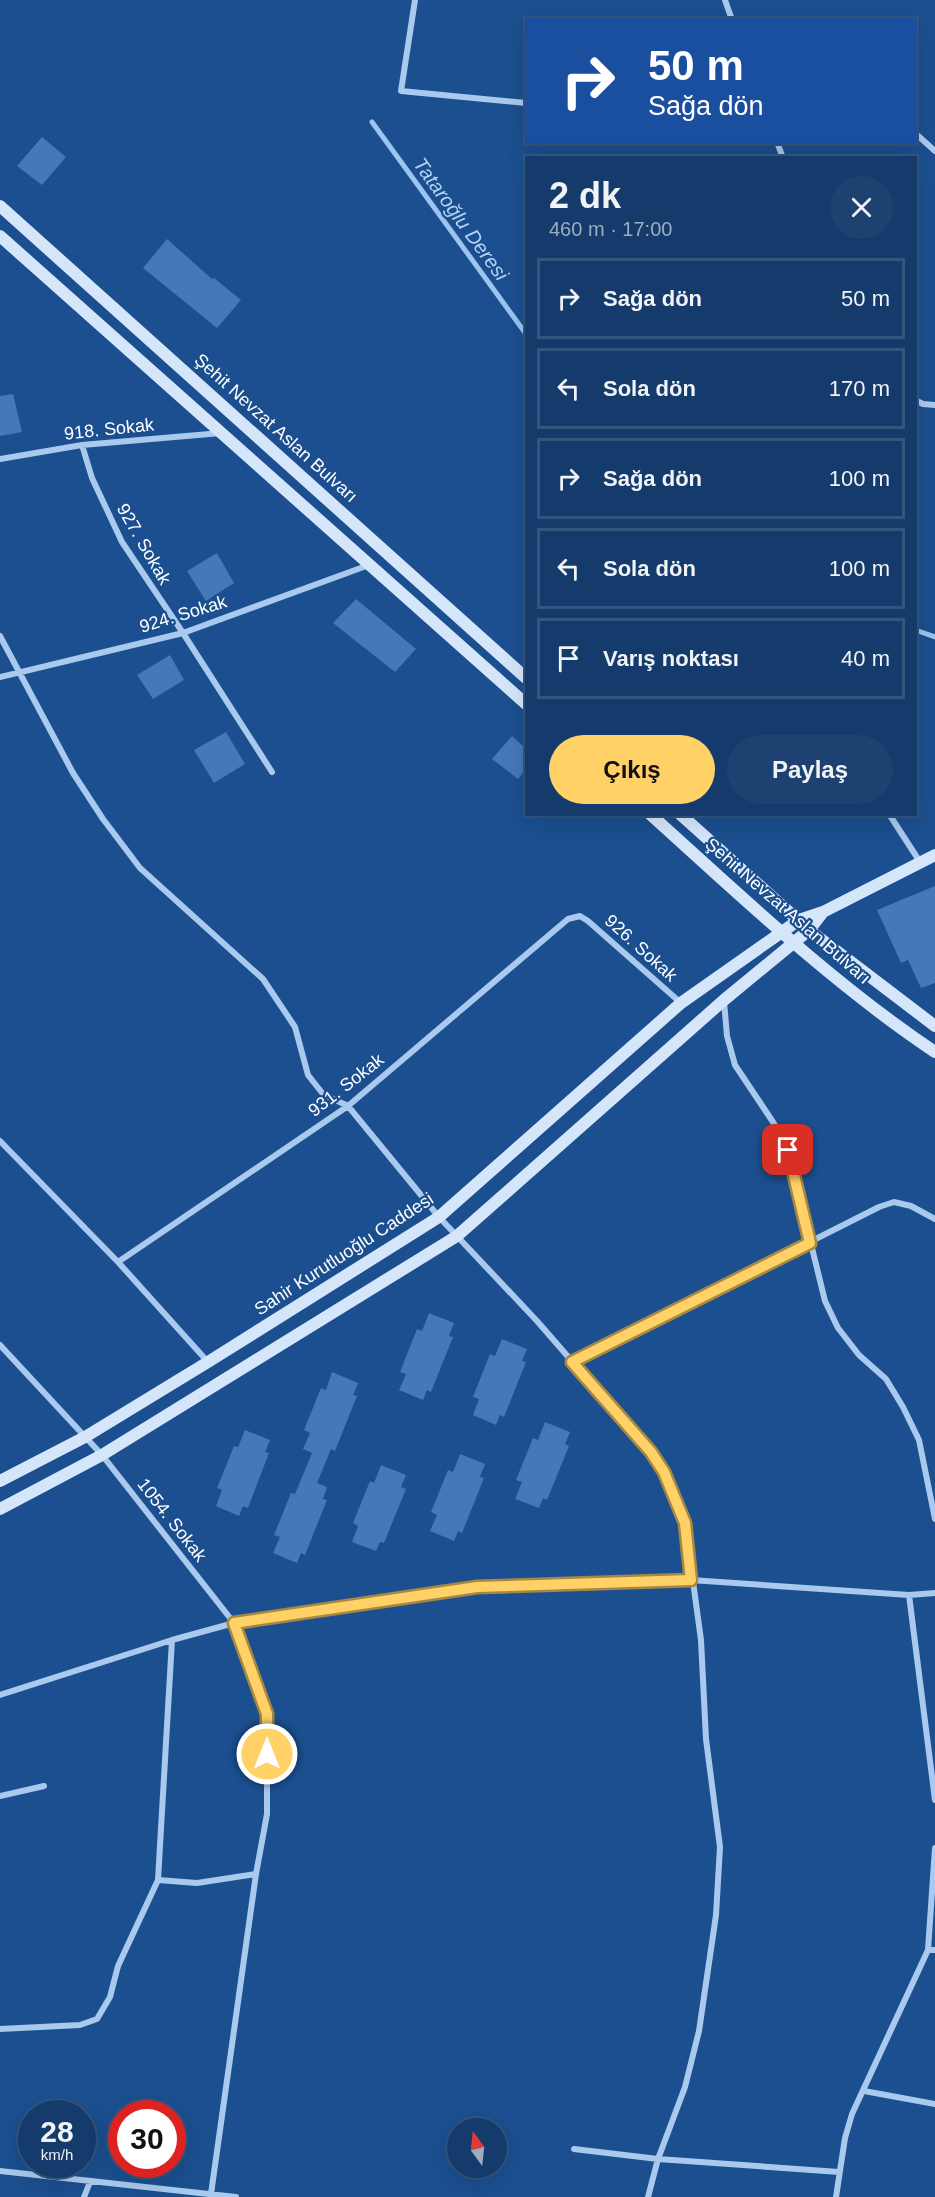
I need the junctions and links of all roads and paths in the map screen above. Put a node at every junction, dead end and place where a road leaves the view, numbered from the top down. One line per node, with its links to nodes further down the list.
1 (415, 0): 4 (street)
2 (725, 0): 3 (street)
3 (731, 18)
4 (525, 103)
5 (917, 136): 6 (street)
6 (935, 151)
7 (0, 206): 19 (street, Şehit Nevzat Aslan Bulvarı)
8 (0, 236): 11 (street)
9 (917, 401): 10 (street)
10 (935, 405)
11 (222, 432): 12 (street, 918. Sokak); 14 (street)
12 (82, 445): 13 (street, 918. Sokak); 15 (street, 927. Sokak)
13 (0, 459)
14 (370, 565): 15 (street, 924. Sokak); 20 (street)
15 (183, 633): 17 (street, 924. Sokak); 21 (street, 927. Sokak)
16 (0, 636): 17 (street)
17 (20, 673): 18 (street, 924. Sokak); 37 (street)
18 (0, 677)
19 (525, 677)
20 (525, 703)
21 (272, 772)
22 (652, 816): 31 (street, Şehit Nevzat Aslan Bulvarı)
23 (682, 816): 29 (street, Şehit Nevzat Aslan Bulvarı)
24 (890, 816): 26 (street)
25 (935, 855): 26 (street, Sahir Kurutluoğlu Caddesi)
26 (920, 862): 27 (street, Sahir Kurutluoğlu Caddesi)
27 (823, 912): 29 (street, Sahir Kurutluoğlu Caddesi); 30 (street)
28 (580, 916): 34 (street, 926. Sokak); 37 (street, 931. Sokak)
29 (799, 920): 30 (street, Şehit Nevzat Aslan Bulvarı); 31 (street, Sahir Kurutluoğlu Caddesi)
30 (809, 930): 32 (street); 35 (street, Şehit Nevzat Aslan Bulvarı)
31 (781, 932): 32 (street, Şehit Nevzat Aslan Bulvarı); 34 (street, Sahir Kurutluoğlu Caddesi)
32 (793, 944): 33 (street); 36 (street, Şehit Nevzat Aslan Bulvarı)
33 (724, 1000): 41 (street); 42 (street)
34 (681, 1003): 39 (street, Sahir Kurutluoğlu Caddesi)
35 (935, 1026)
36 (935, 1052)
37 (348, 1106): 39 (street); 43 (street, 931. Sokak)
38 (0, 1140): 43 (street)
39 (439, 1217): 41 (street); 45 (street, Sahir Kurutluoğlu Caddesi)
40 (935, 1219): 42 (street)
41 (457, 1236): 46 (street); 48 (street)
42 (810, 1243): 46 (street); 51 (street)
43 (118, 1262): 45 (street)
44 (0, 1345): 47 (street, 1054. Sokak)
45 (208, 1362): 47 (street, Sahir Kurutluoğlu Caddesi)
46 (572, 1362): 52 (street)
47 (85, 1437): 48 (street, 1054. Sokak); 49 (street, Sahir Kurutluoğlu Caddesi)
48 (102, 1455): 50 (street); 55 (street, 1054. Sokak)
49 (0, 1481)
50 (0, 1509)
51 (935, 1519)
52 (691, 1580): 54 (street); 55 (street); 69 (street)
53 (935, 1593): 54 (street)
54 (909, 1595): 60 (street)
55 (234, 1623): 56 (street); 62 (street, 1054. Sokak)
56 (172, 1640): 57 (street); 63 (street)
57 (0, 1695)
58 (44, 1786): 59 (street)
59 (0, 1796)
60 (935, 1800)
61 (935, 1848): 64 (street)
62 (256, 1874): 63 (street); 73 (street, 1054. Sokak)
63 (158, 1880): 65 (street)
64 (932, 1950): 66 (street)
65 (0, 2029)
66 (864, 2091): 67 (street); 71 (street)
67 (935, 2104)
68 (574, 2149): 69 (street)
69 (658, 2159): 71 (street); 77 (street)
70 (0, 2171): 72 (street)
71 (839, 2172): 78 (street)
72 (90, 2182): 74 (street); 75 (street)
73 (211, 2194): 74 (street); 76 (street)
74 (189, 2195)
75 (84, 2197)
76 (236, 2197)
77 (648, 2197)
78 (836, 2197)

